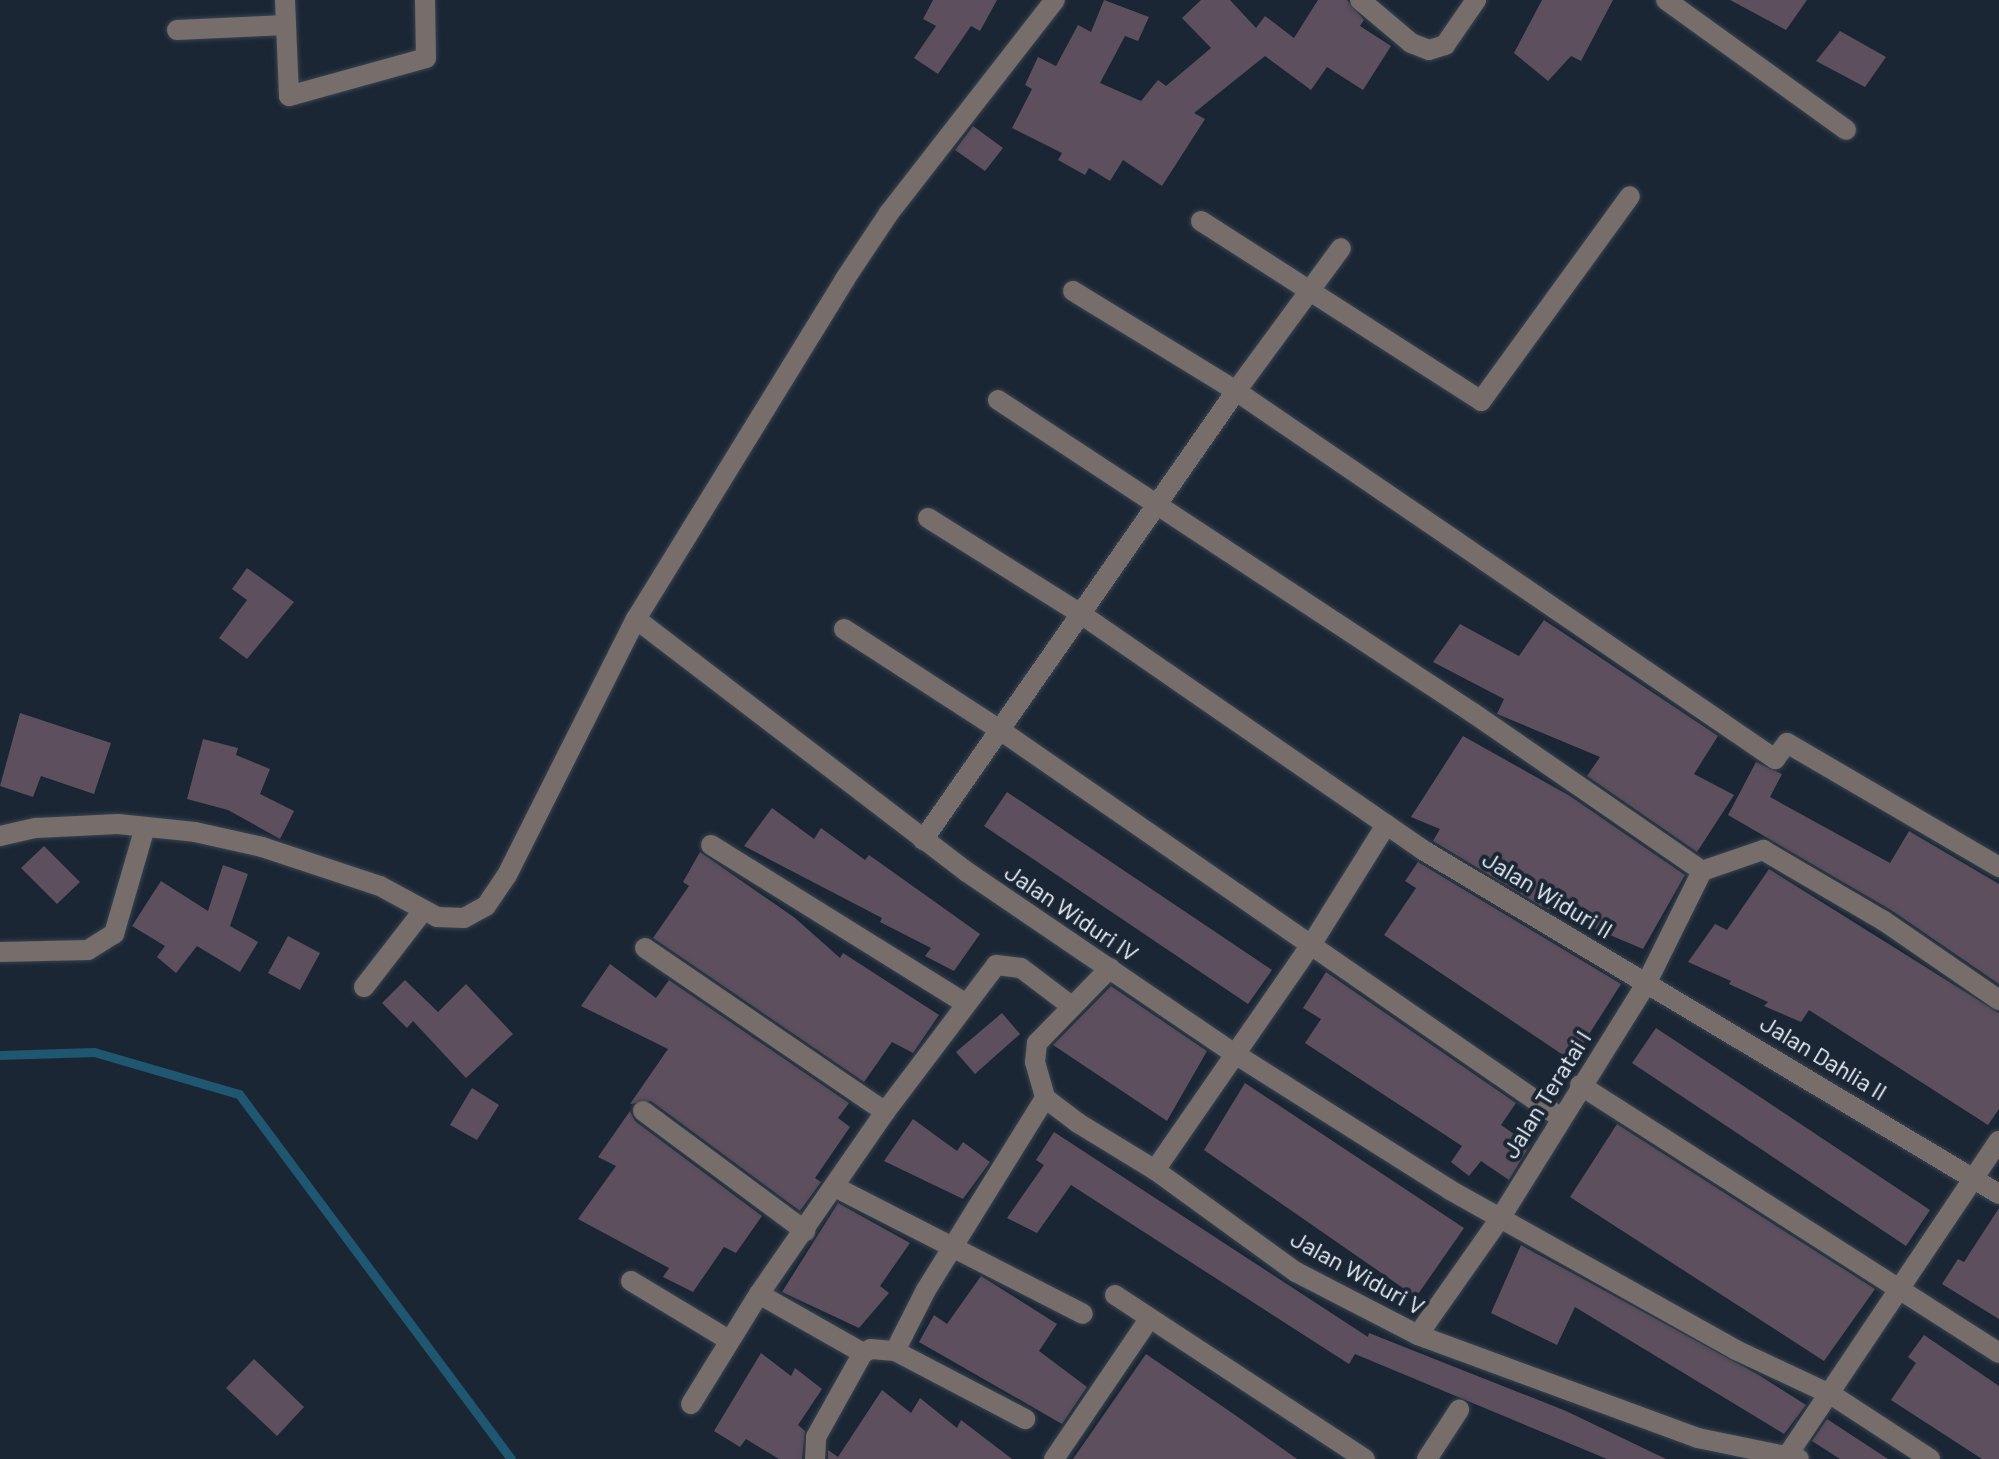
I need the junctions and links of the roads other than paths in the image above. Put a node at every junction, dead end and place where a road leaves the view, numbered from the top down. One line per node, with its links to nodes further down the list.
1 (285, 0): 7 (street)
2 (425, 0): 7 (street)
3 (1055, 0): 20 (street)
4 (1360, 0): 5 (street)
5 (1476, 0)
6 (1666, 0): 9 (street)
7 (286, 25): 8 (street)
8 (177, 30)
9 (1846, 130)
10 (1630, 196): 14 (street)
11 (1201, 221): 14 (street)
12 (1341, 248): 14 (street)
13 (1073, 291): 15 (street)
14 (1309, 292): 15 (street)
15 (1236, 391): 17 (street); 28 (street)
16 (998, 400): 17 (street)
17 (1156, 506): 19 (street); 29 (street)
18 (928, 518): 19 (street, Jalan Widuri II)
19 (1081, 614): 22 (street); 23 (street, Jalan Widuri II)
20 (636, 619): 26 (street, Jalan Widuri IV); 30 (street)
21 (844, 629): 22 (street)
22 (1000, 730): 26 (street); 31 (street)
23 (1386, 825): 31 (street); 35 (street, Jalan Widuri II)
24 (145, 827): 25 (street); 30 (street); 33 (street)
25 (0, 836)
26 (923, 840): 34 (street, Jalan Widuri IV)
27 (711, 845): 38 (street)
28 (1999, 867)
29 (1702, 871): 35 (street, Jalan Teratai I); 37 (street)
30 (423, 911): 36 (street)
31 (1311, 945): 40 (street); 45 (street)
32 (645, 948): 44 (street)
33 (0, 952)
34 (1110, 968): 39 (street); 40 (street, Jalan Widuri IV)
35 (1647, 982): 41 (street, Jalan Teratai I); 48 (street, Jalan Dahlia II)
36 (364, 987)
37 (1999, 1000)
38 (965, 1003): 39 (street); 44 (street)
39 (1070, 1005): 42 (street)
40 (1232, 1052): 47 (street); 51 (street, Jalan Widuri IV)
41 (1580, 1085): 45 (street, Jalan Teratai I); 55 (street)
42 (1045, 1098): 47 (street, Jalan Widuri V); 53 (street)
43 (643, 1111): 52 (street)
44 (885, 1112): 49 (street)
45 (1561, 1118): 51 (street, Jalan Teratai I)
46 (1999, 1141): 48 (street)
47 (1155, 1170): 60 (street, Jalan Widuri V)
48 (1974, 1178): 50 (street, Jalan Dahlia II); 55 (street)
49 (837, 1188): 52 (street); 53 (street)
50 (1999, 1194)
51 (1501, 1217): 60 (street, Jalan Teratai I); 65 (street, Jalan Widuri IV)
52 (805, 1231): 56 (street)
53 (954, 1245): 58 (street); 62 (street)
54 (631, 1281): 61 (street)
55 (1899, 1292): 64 (street); 65 (street)
56 (759, 1294): 61 (street); 63 (street)
57 (1115, 1295): 59 (street)
58 (1083, 1314)
59 (1149, 1319): 69 (street); 72 (street)
60 (1418, 1335): 70 (street, Jalan Widuri V)
61 (727, 1339): 66 (street)
62 (895, 1351): 63 (street); 68 (street)
63 (863, 1353): 71 (street)
64 (1999, 1353)
65 (1832, 1395): 70 (street); 74 (street, Jalan Widuri IV)
66 (691, 1404)
67 (1459, 1410): 73 (street)
68 (1025, 1419)
69 (1063, 1456)
70 (1794, 1456)
71 (815, 1459)
72 (1365, 1459)
73 (1427, 1459)
74 (1930, 1459)

